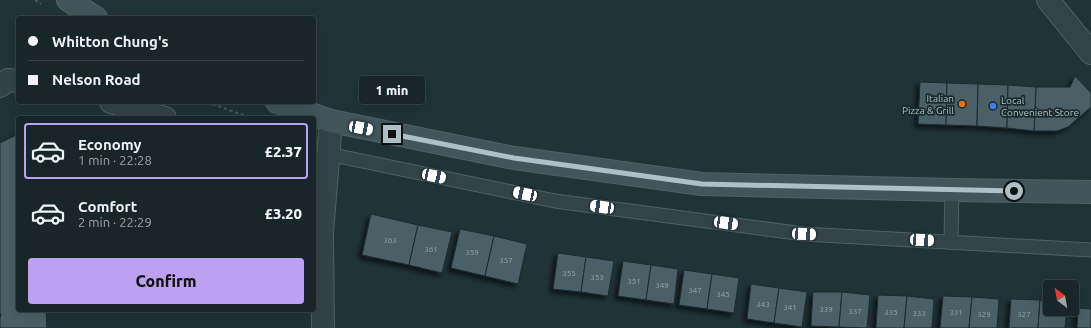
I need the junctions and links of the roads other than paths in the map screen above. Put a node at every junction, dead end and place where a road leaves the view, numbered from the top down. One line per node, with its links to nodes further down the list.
1 (68, 0): 3 (main road)
2 (1048, 0): 4 (street)
3 (93, 16)
4 (1091, 53)
5 (16, 81): 6 (street)
6 (0, 86)
7 (118, 104): 9 (street)
8 (282, 104): 10 (main road)
9 (158, 116)
10 (315, 116)
11 (316, 116): 12 (main road)
12 (331, 122): 13 (street); 14 (main road)
13 (321, 153): 16 (lane); 18 (street)
14 (952, 190): 15 (main road); 16 (lane)
15 (1091, 192)
16 (951, 242): 17 (lane)
17 (1091, 250)
18 (323, 328)

